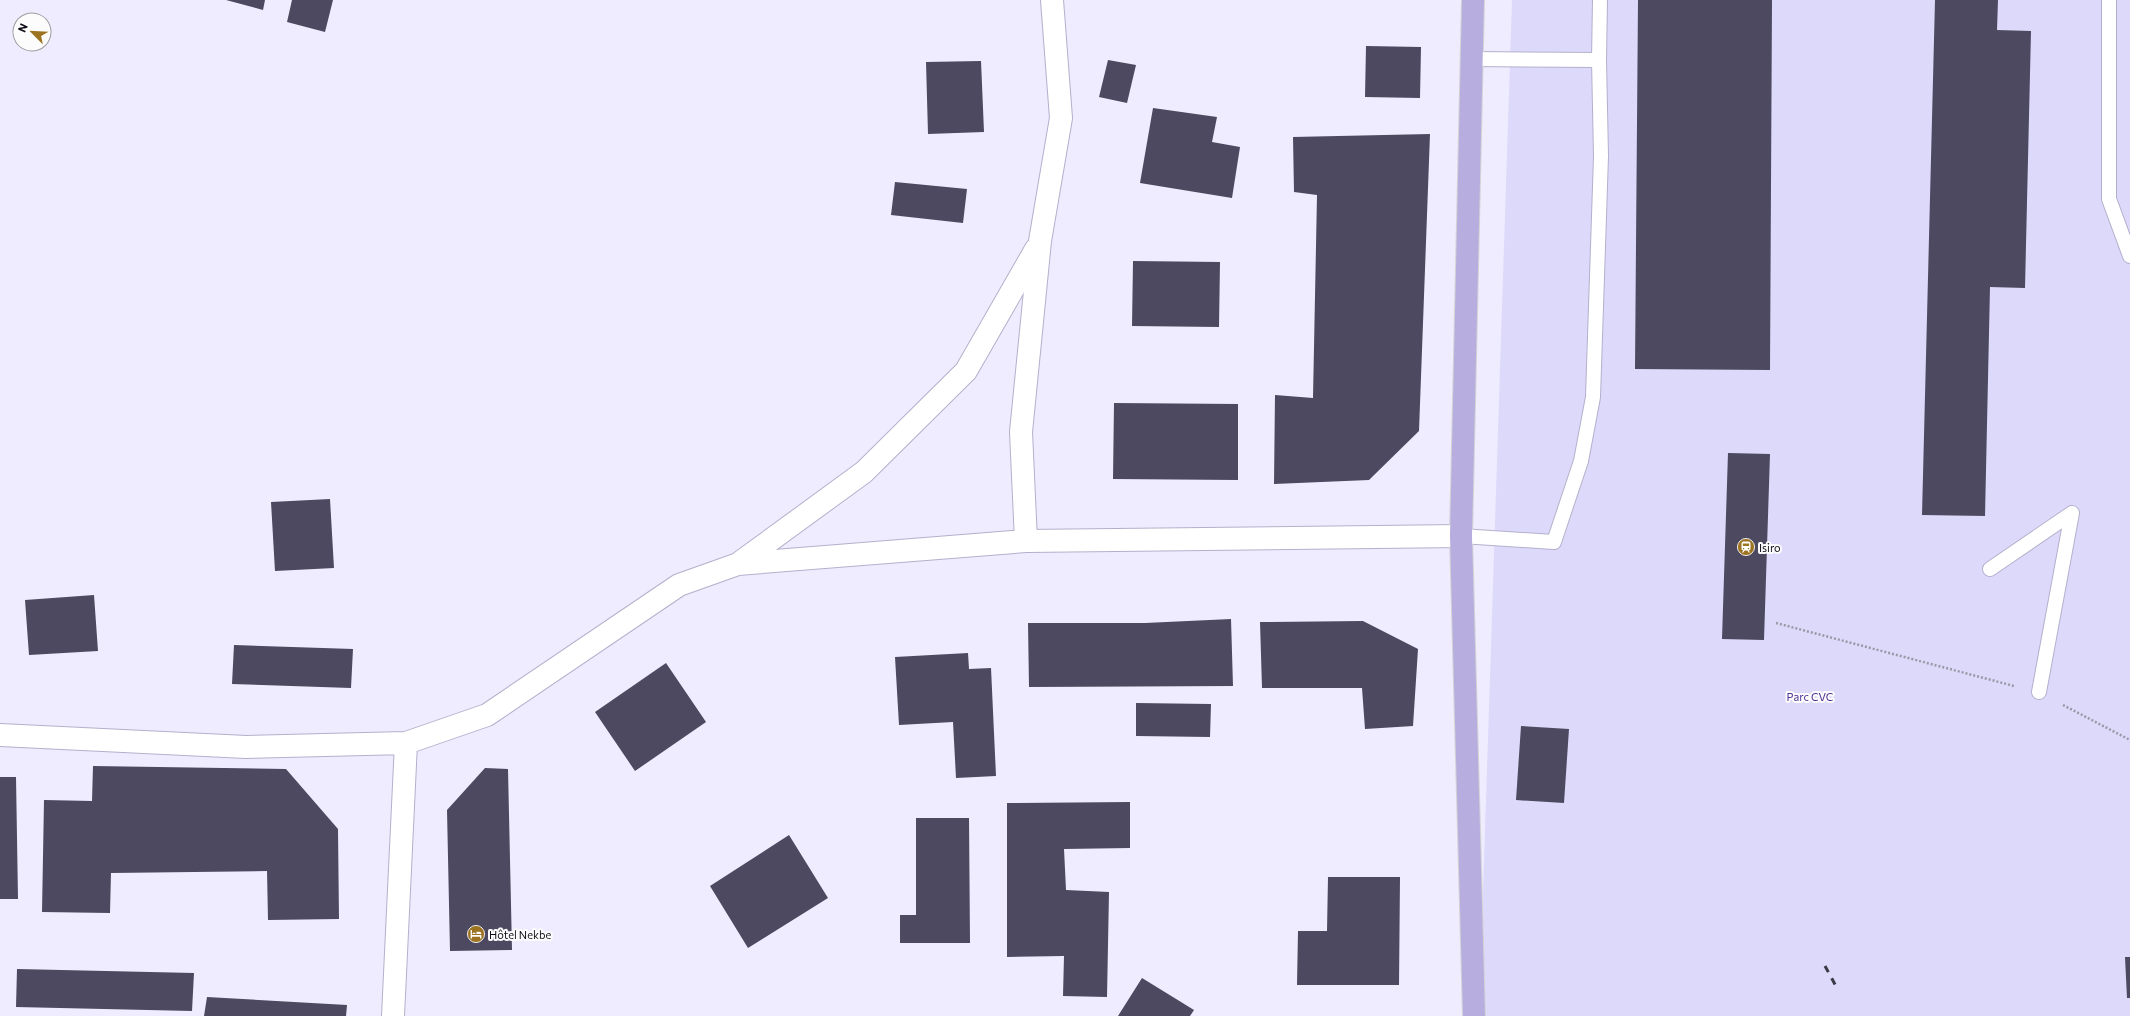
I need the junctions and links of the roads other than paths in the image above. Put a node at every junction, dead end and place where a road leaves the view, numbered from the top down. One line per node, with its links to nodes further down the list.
1 (1052, 0): 7 (street)
2 (1473, 0): 5 (main road)
3 (1600, 0): 6 (lane)
4 (2109, 0): 8 (lane)
5 (1472, 59): 6 (lane); 9 (main road)
6 (1599, 60): 9 (lane)
7 (1040, 241): 10 (street); 11 (street)
8 (2130, 256)
9 (1461, 536): 10 (street); 17 (main road)
10 (1026, 541): 11 (street)
11 (738, 564): 15 (street)
12 (1990, 569): 13 (lane)
13 (2039, 692)
14 (0, 735): 15 (street)
15 (406, 743): 16 (street)
16 (393, 1016)
17 (1474, 1016)

